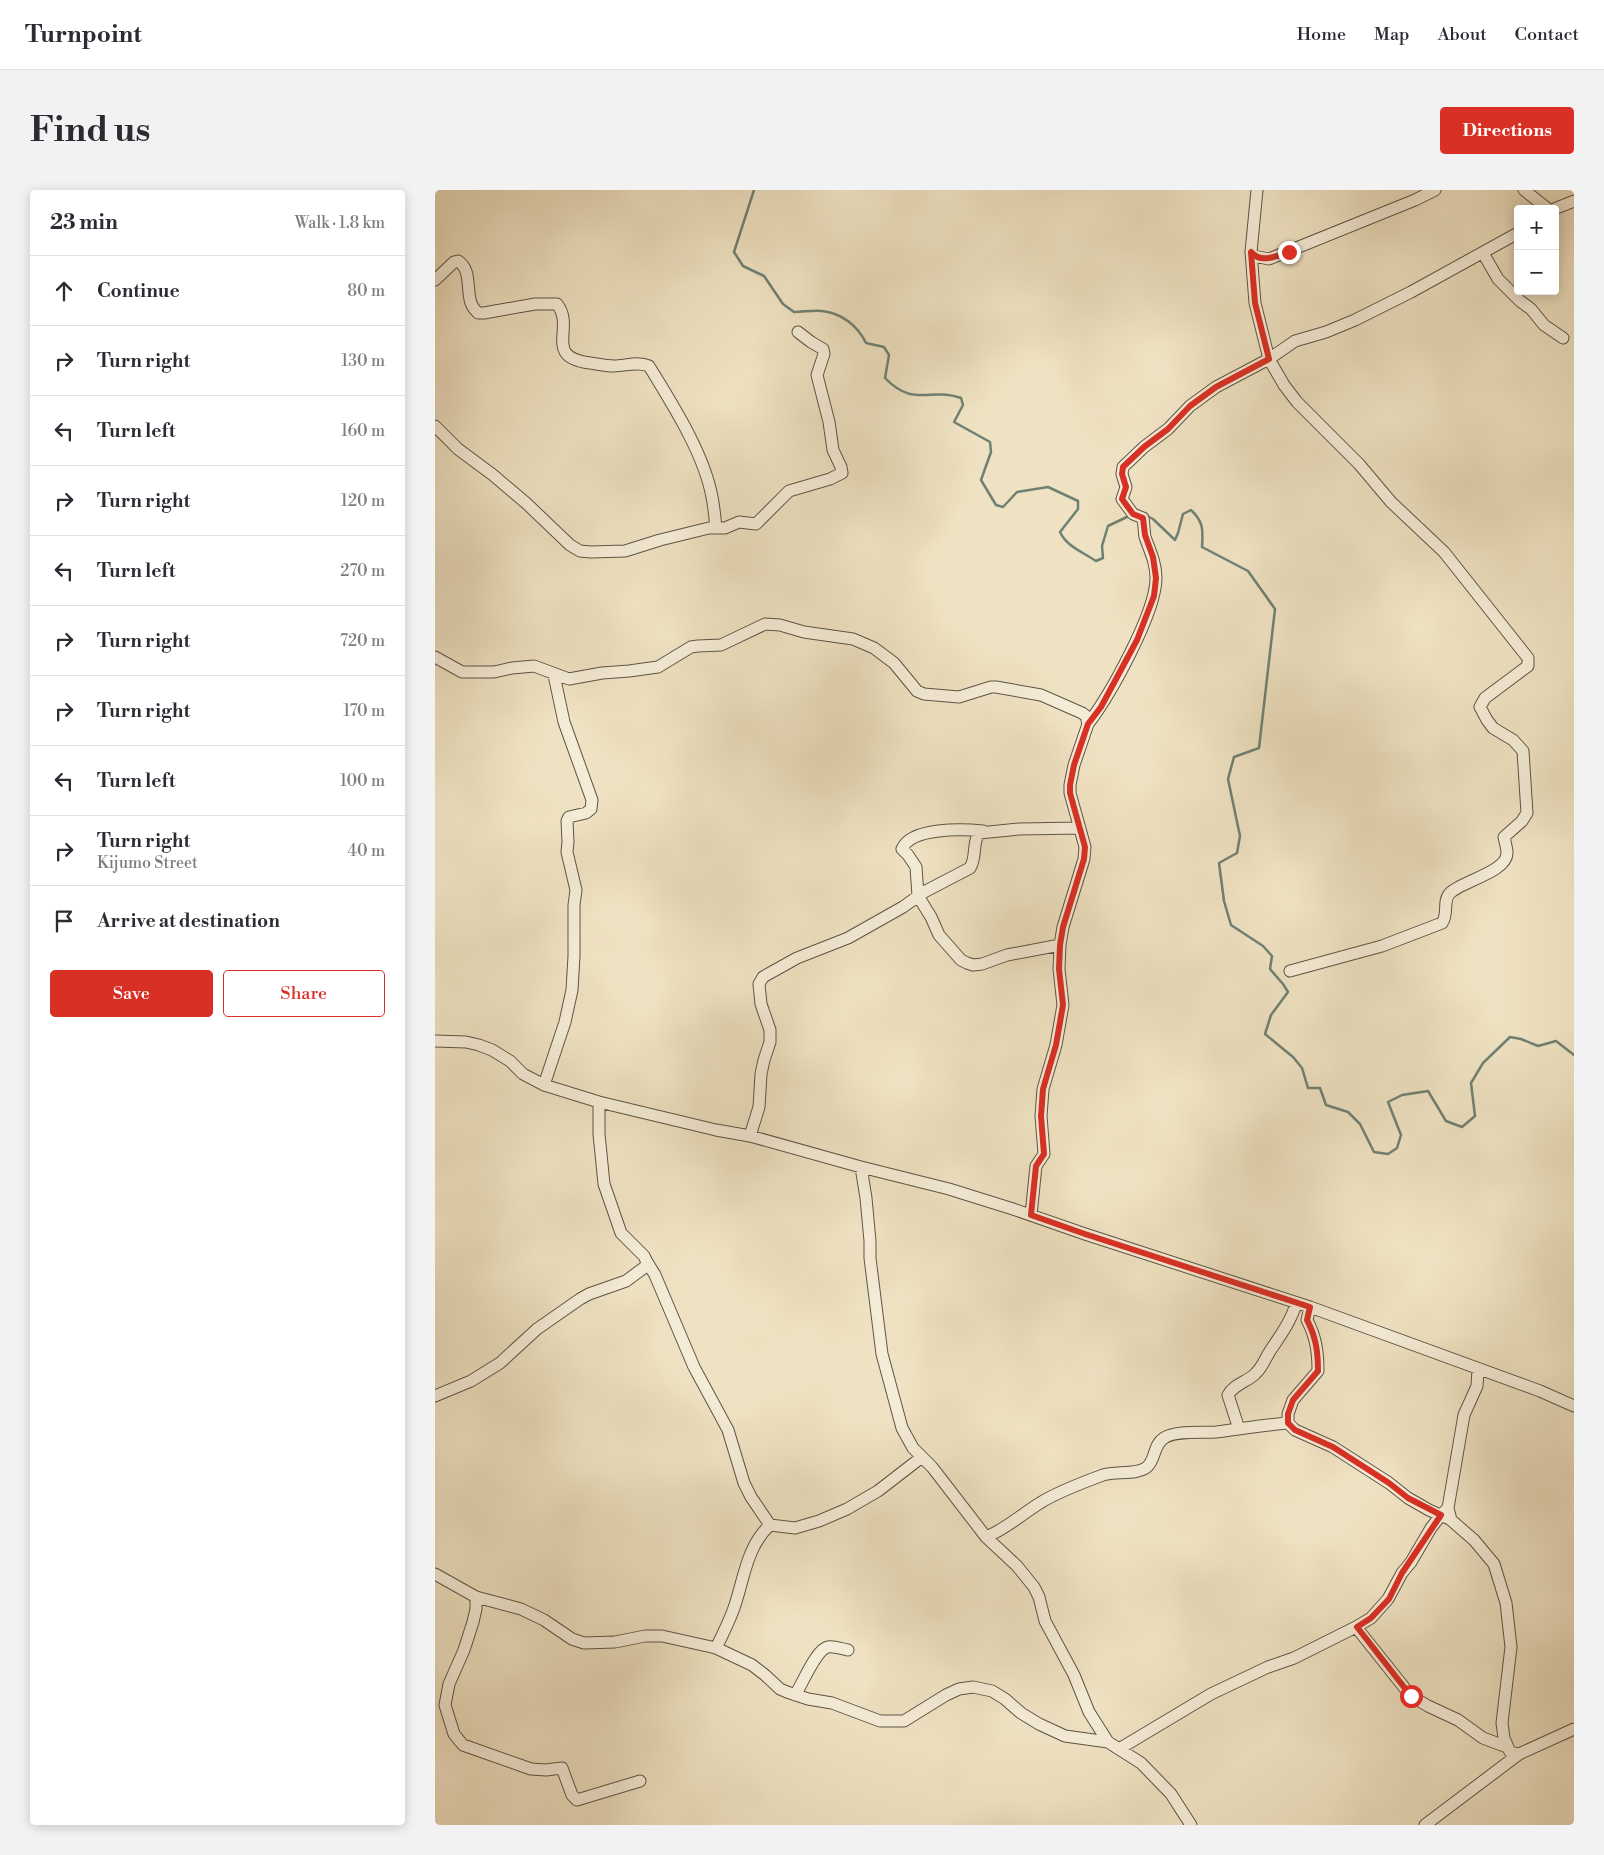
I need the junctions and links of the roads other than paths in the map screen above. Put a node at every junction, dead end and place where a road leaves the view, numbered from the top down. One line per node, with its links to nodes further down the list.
1 (1257, 190): 8 (street)
2 (1435, 190): 8 (street)
3 (1524, 190): 5 (street)
4 (1574, 201): 6 (street)
5 (1544, 205)
6 (1559, 207)
7 (1514, 235): 9 (street)
8 (1251, 252): 13 (street)
9 (1483, 252): 12 (street); 13 (street)
10 (435, 280): 15 (street)
11 (798, 332): 15 (street)
12 (1563, 338)
13 (1269, 359): 18 (street); 23 (street)
14 (435, 426): 15 (street)
15 (716, 528)
16 (435, 657): 17 (street)
17 (553, 675): 18 (street); 25 (street)
18 (1088, 724): 19 (street)
19 (1080, 828): 20 (street); 22 (street)
20 (983, 831): 21 (street); 21 (street)
21 (917, 896): 22 (street); 27 (street)
22 (1060, 945): 29 (street)
23 (1290, 971)
24 (435, 1041): 25 (street)
25 (544, 1085): 26 (street)
26 (599, 1102): 27 (street); 30 (street)
27 (750, 1136): 28 (street)
28 (861, 1166): 29 (street); 38 (street)
29 (1031, 1215): 31 (street)
30 (647, 1262): 34 (street); 40 (street)
31 (1296, 1304): 32 (street); 37 (street)
32 (1310, 1307): 33 (street); 36 (street)
33 (1478, 1370): 35 (street); 39 (street)
34 (435, 1396)
35 (1574, 1406)
36 (1288, 1423): 37 (street); 39 (street)
37 (1239, 1429): 41 (street)
38 (922, 1457): 40 (street); 41 (street)
39 (1447, 1514): 44 (street); 50 (street)
40 (770, 1525): 45 (street)
41 (986, 1536): 49 (street)
42 (435, 1574): 43 (street)
43 (476, 1597): 45 (street); 53 (street)
44 (1357, 1627): 50 (street); 51 (street)
45 (716, 1648): 47 (street)
46 (848, 1650): 47 (street)
47 (795, 1695): 49 (street)
48 (1574, 1730): 52 (street)
49 (1108, 1742): 51 (street)
50 (1507, 1747): 52 (street)
51 (1119, 1749): 54 (street)
52 (1519, 1754): 55 (street)
53 (639, 1782)
54 (1191, 1825)
55 (1425, 1825)

